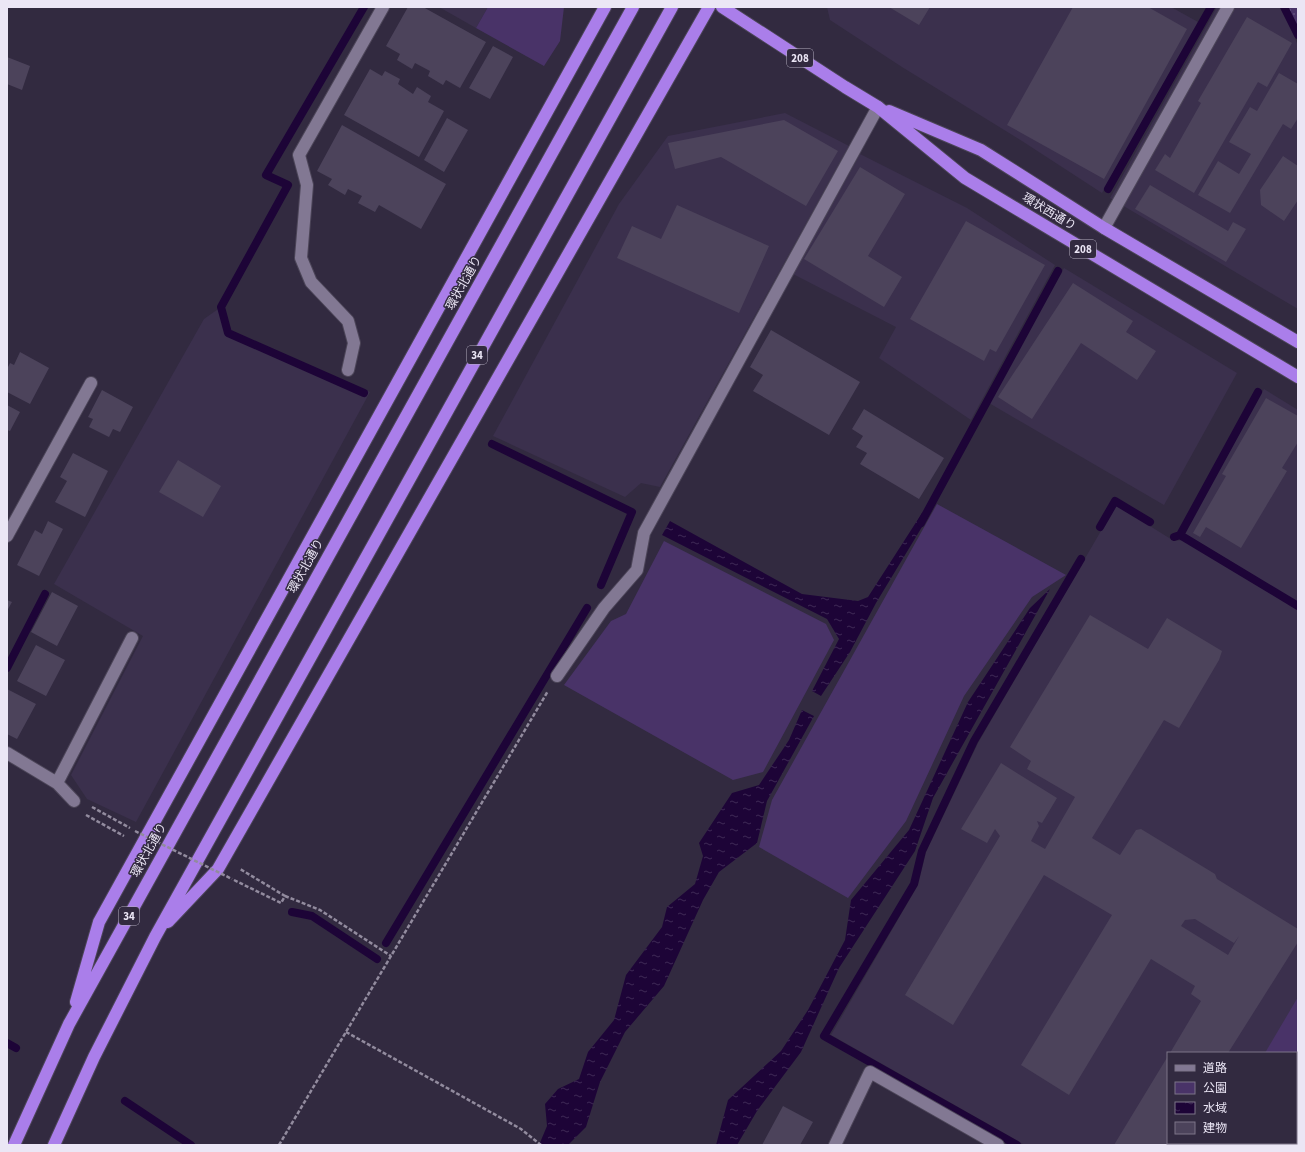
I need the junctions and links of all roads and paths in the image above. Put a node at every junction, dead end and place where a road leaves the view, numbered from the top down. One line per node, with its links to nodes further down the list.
1 (383, 7): 11 (street)
2 (605, 7): 25 (highway)
3 (633, 7): 25 (highway, 環状北通り / 34)
4 (672, 7): 23 (highway, 34)
5 (709, 7): 23 (highway)
6 (722, 7): 8 (highway, 環状西通り / 208)
7 (1228, 7): 9 (street)
8 (878, 107): 9 (highway, 環状西通り / 208); 12 (highway, 環状西通り / 208); 16 (street)
9 (1104, 228): 10 (highway, 環状西通り / 208)
10 (1298, 342)
11 (348, 370)
12 (1298, 377)
13 (91, 383): 14 (street)
14 (7, 536)
15 (132, 638): 18 (street)
16 (557, 676): 24 (path)
17 (7, 753): 18 (street)
18 (57, 783): 19 (street)
19 (74, 801): 20 (path); 22 (path, bridge)
20 (128, 838)
21 (240, 868): 22 (path)
22 (285, 896): 24 (path)
23 (155, 937): 28 (highway, 34)
24 (391, 956): 26 (path)
25 (69, 1024): 27 (highway, 環状北通り / 34)
26 (346, 1032): 29 (path); 30 (path)
27 (14, 1145)
28 (54, 1145)
29 (279, 1145)
30 (541, 1145)
31 (835, 1145): 32 (street)
32 (998, 1145)

